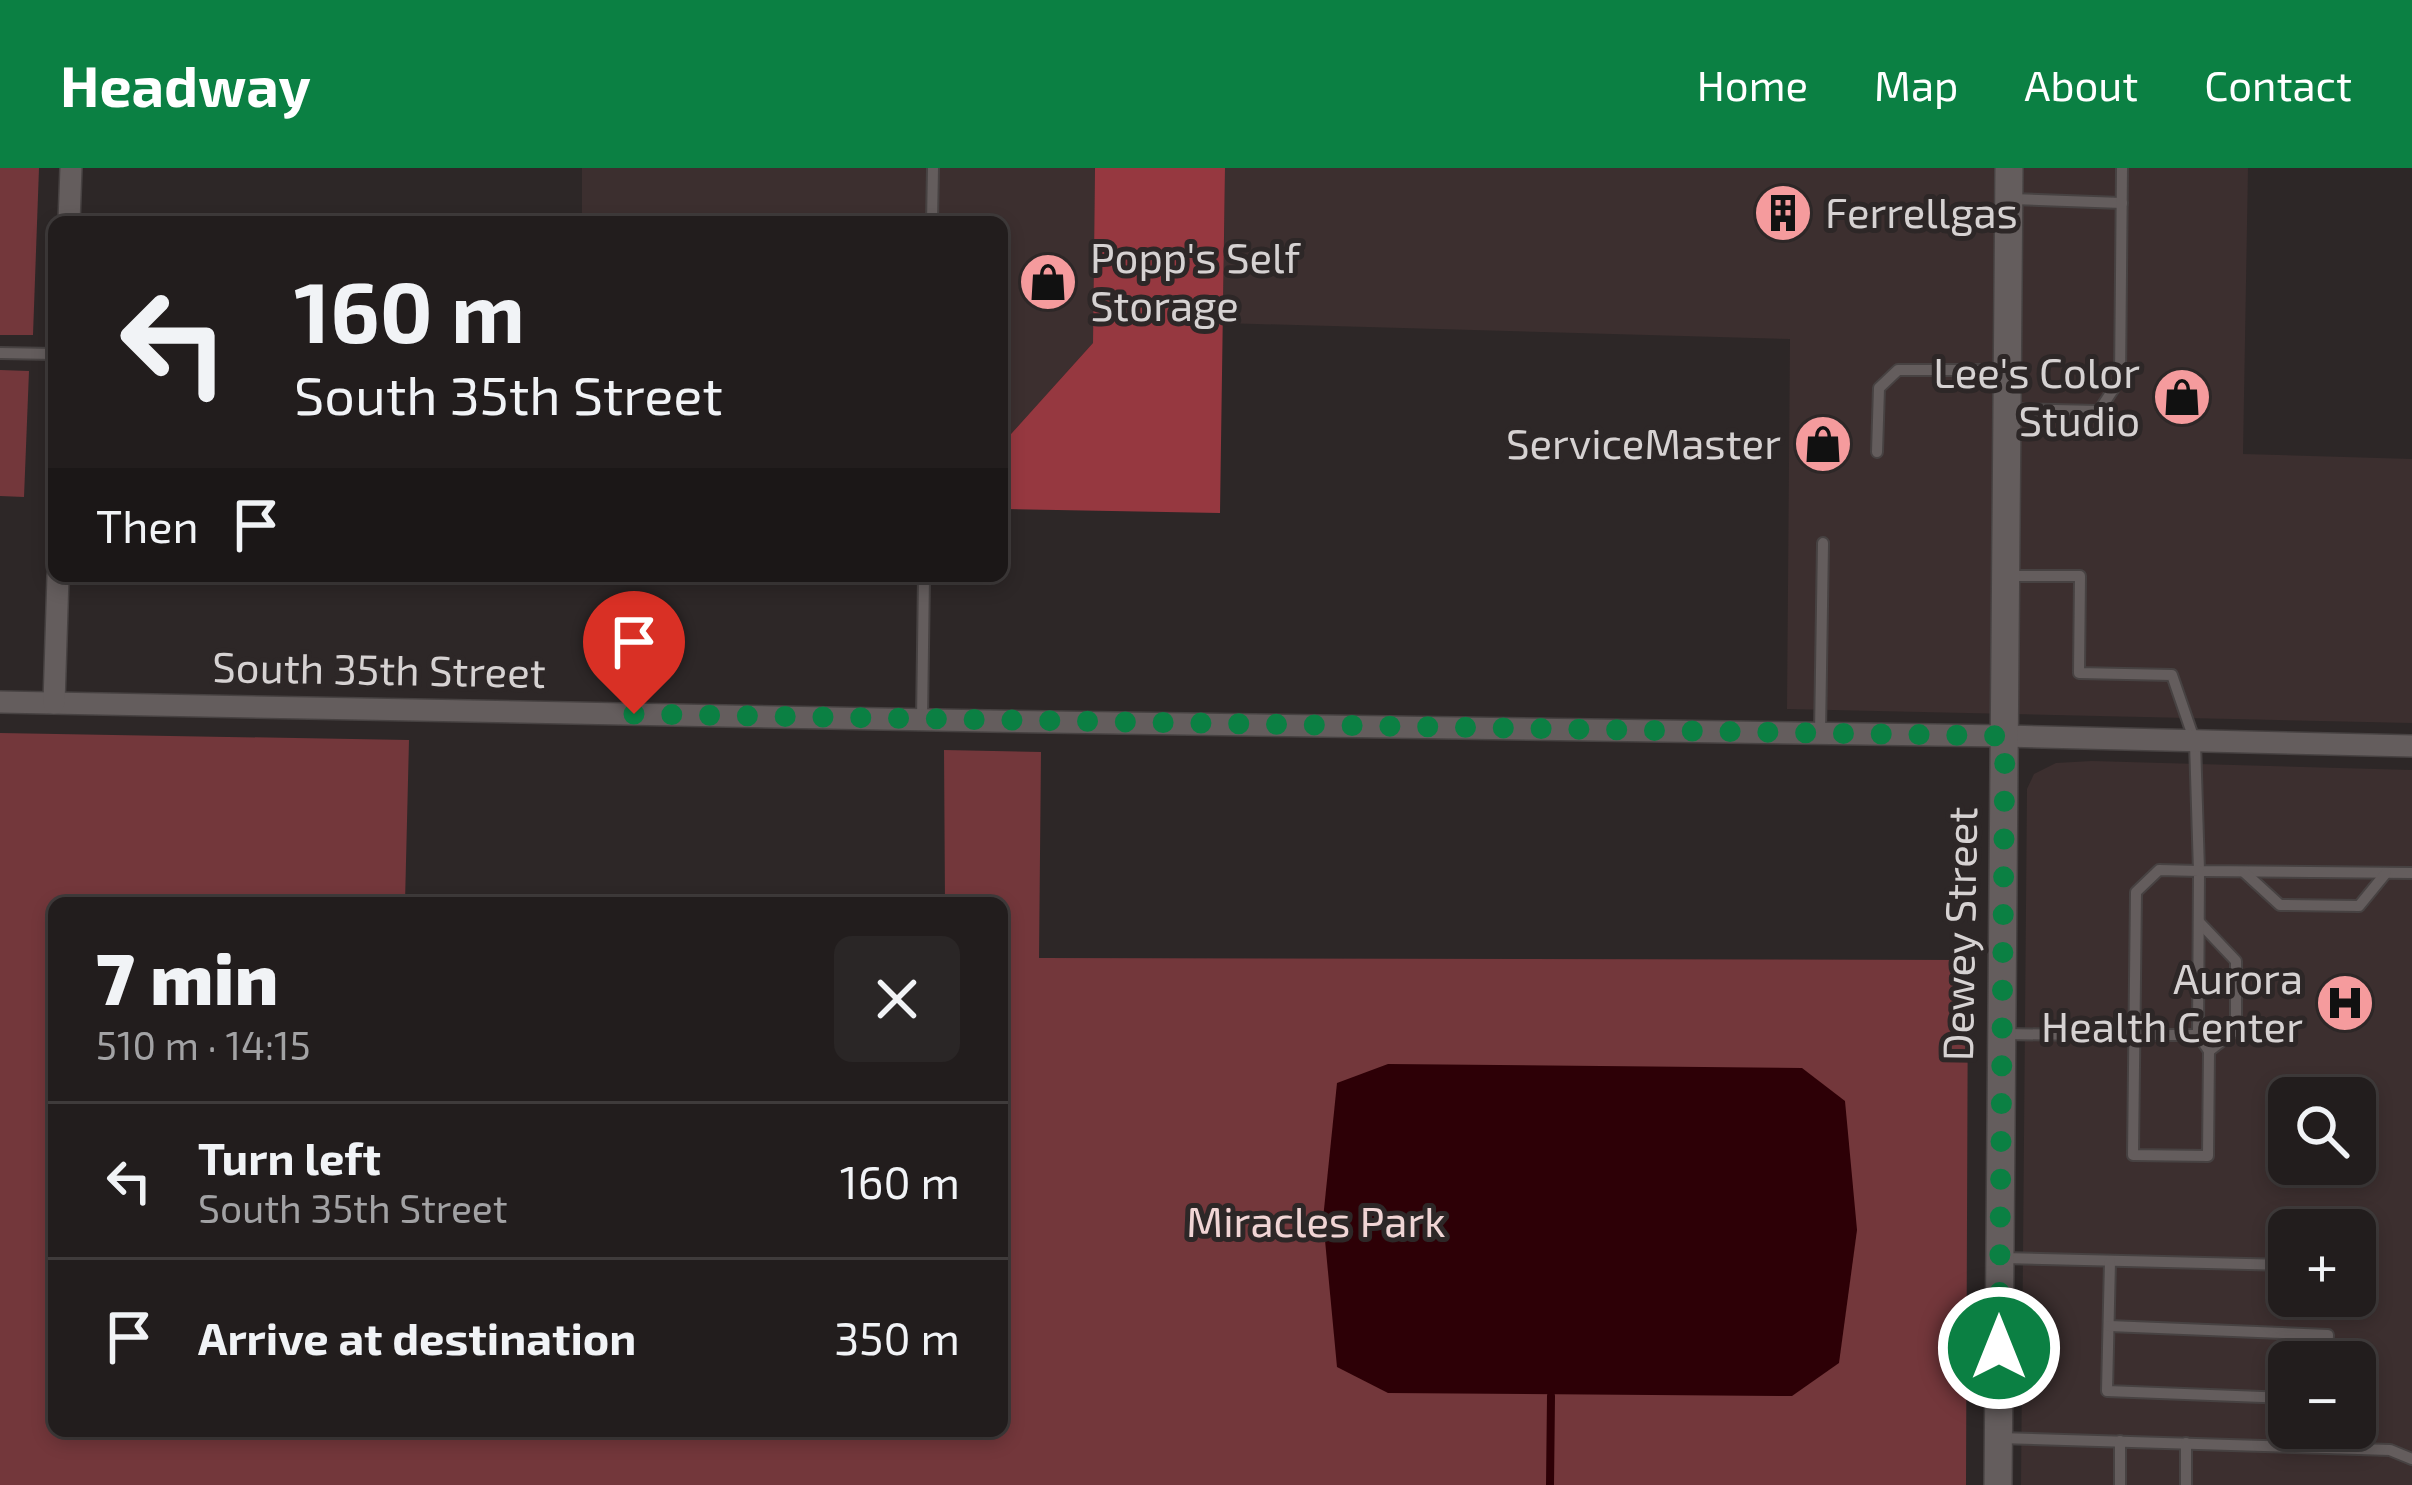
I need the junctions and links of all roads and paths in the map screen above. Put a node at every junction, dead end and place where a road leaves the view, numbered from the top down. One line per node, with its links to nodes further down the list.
1 (71, 168): 7 (street)
2 (933, 168): 8 (lane)
3 (2009, 168): 5 (street, Dewey Street)
4 (2122, 168): 6 (lane)
5 (2009, 199): 6 (lane); 11 (street, Dewey Street)
6 (2122, 203): 12 (lane)
7 (69, 216)
8 (932, 216)
9 (0, 353): 10 (lane)
10 (48, 355)
11 (2008, 370): 12 (street, Dewey Street); 13 (lane)
12 (2007, 409): 15 (street, Dewey Street)
13 (1877, 452)
14 (1823, 543): 21 (lane)
15 (2006, 576): 22 (street, Dewey Street); 23 (lane)
16 (58, 582): 19 (street)
17 (924, 582): 20 (lane)
18 (0, 702): 19 (street, South 35th Street)
19 (54, 703): 20 (street, South 35th Street)
20 (922, 720): 21 (street, South 35th Street)
21 (1820, 733): 22 (street, South 35th Street)
22 (2005, 736): 23 (street, South 35th Street); 30 (street, Dewey Street)
23 (2195, 742): 24 (street, South 35th Street); 25 (lane)
24 (2412, 746)
25 (2199, 871): 26 (lane); 29 (lane); 31 (lane)
26 (2243, 871): 27 (lane); 27 (lane)
27 (2386, 872): 28 (lane)
28 (2412, 873)
29 (2199, 922): 32 (lane); 33 (lane)
30 (2000, 1034): 31 (lane); 34 (street, Dewey Street)
31 (2135, 1035): 32 (lane); 33 (lane)
32 (2198, 1035): 33 (lane)
33 (2209, 1051)
34 (2000, 1258): 35 (lane); 40 (street, Dewey Street)
35 (2110, 1261): 36 (lane); 37 (lane)
36 (2268, 1265)
37 (2109, 1326): 38 (lane); 39 (lane)
38 (2328, 1341)
39 (2268, 1397)
40 (1999, 1438): 41 (lane); 44 (street, Dewey Street)
41 (2120, 1442): 42 (lane); 45 (lane)
42 (2186, 1443): 43 (lane); 46 (lane)
43 (2412, 1460)
44 (1998, 1485)
45 (2120, 1485)
46 (2186, 1485)

